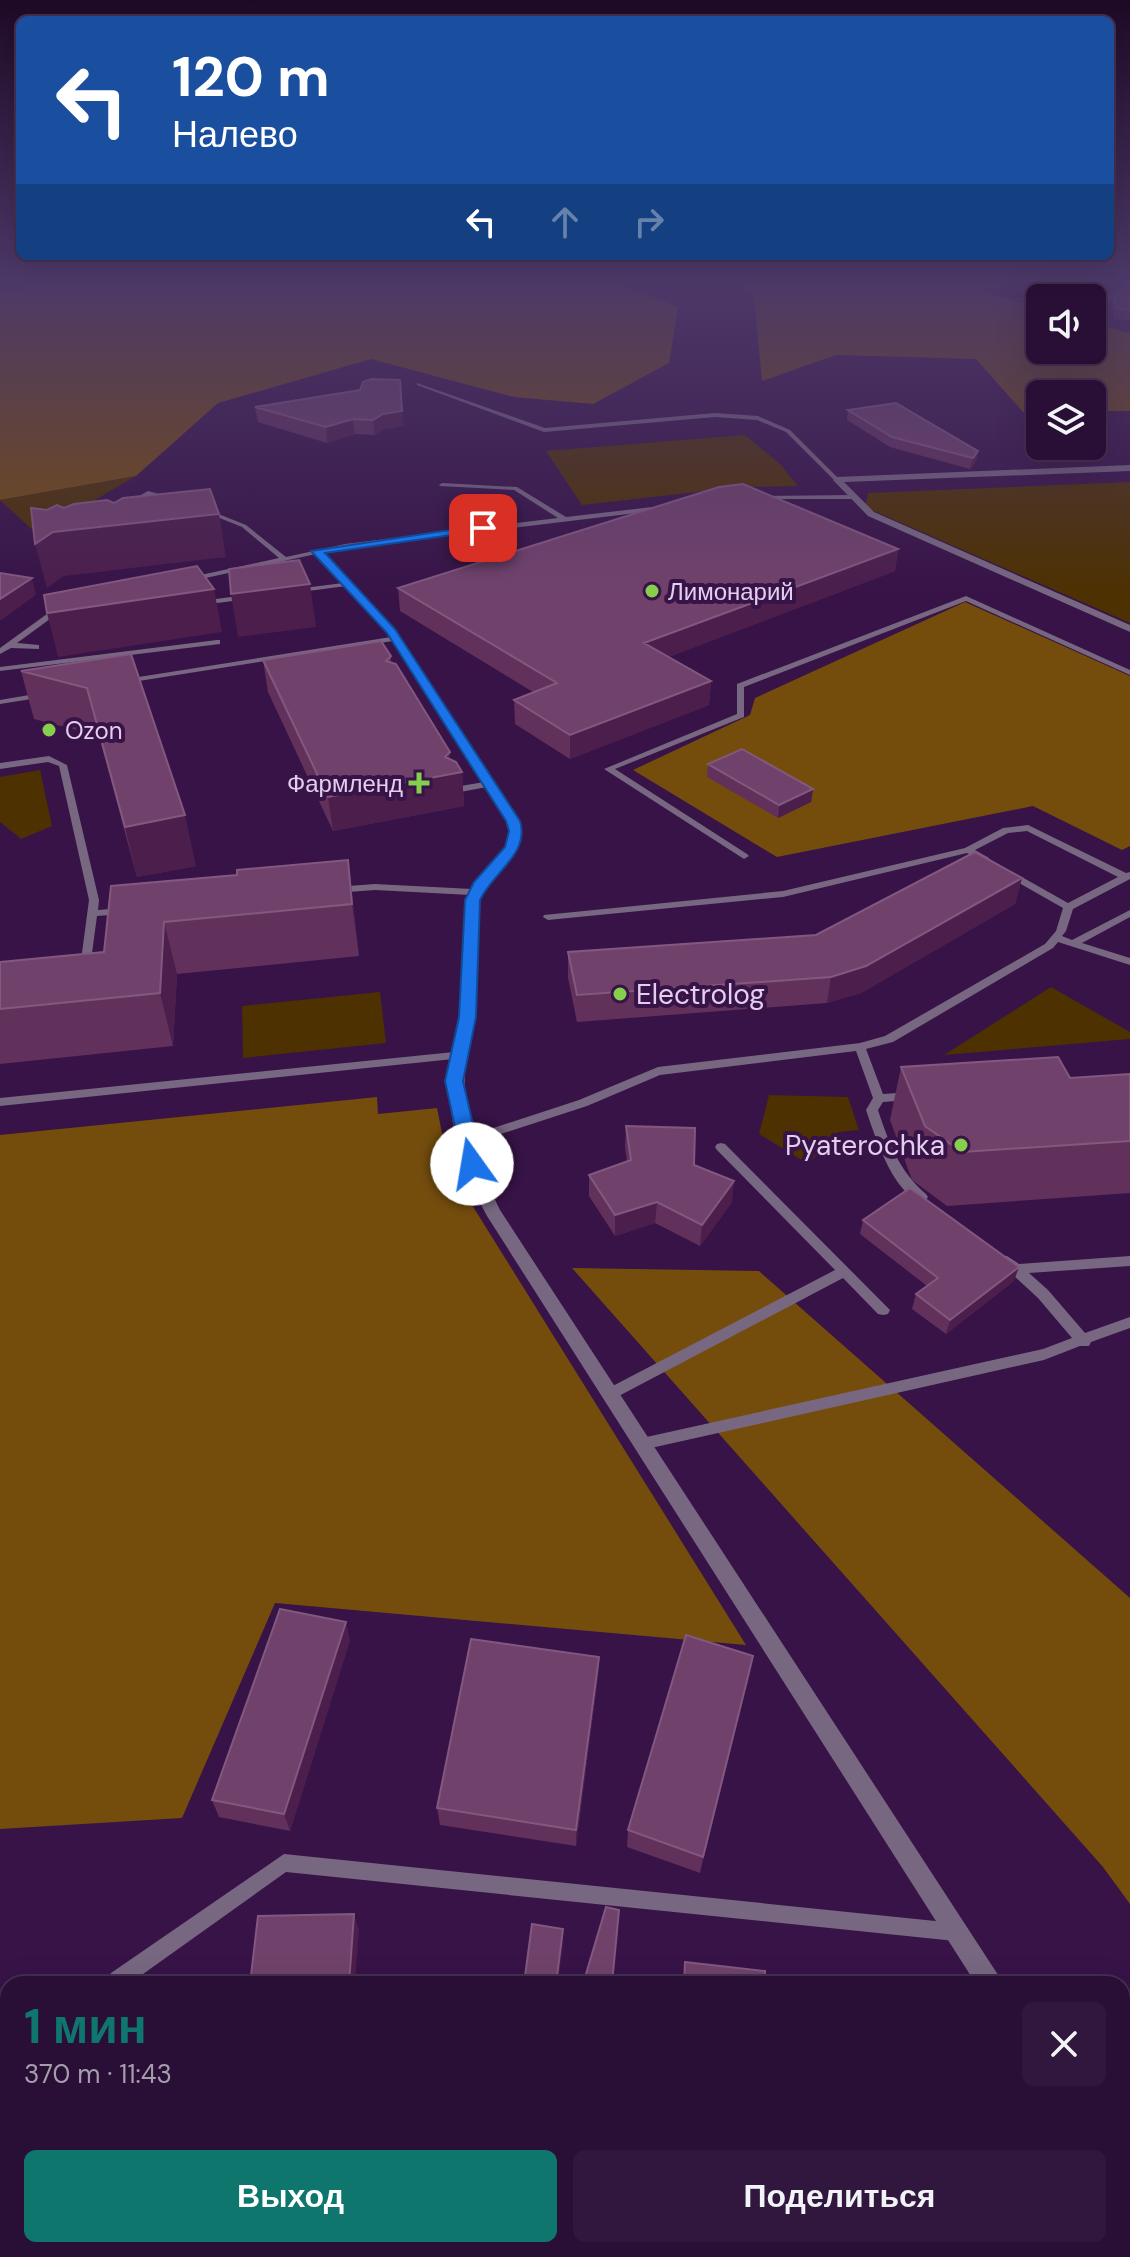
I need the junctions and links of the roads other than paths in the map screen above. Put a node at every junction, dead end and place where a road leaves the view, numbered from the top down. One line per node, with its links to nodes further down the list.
1 (423, 385): 3 (lane)
2 (1130, 468): 3 (street)
3 (837, 480): 5 (street)
4 (442, 485): 11 (lane)
5 (851, 497): 6 (lane); 22 (street)
6 (750, 499)
7 (195, 507): 13 (lane)
8 (673, 507): 11 (lane)
9 (117, 510): 10 (lane)
10 (172, 510)
11 (565, 519): 12 (lane)
12 (317, 551): 13 (lane); 15 (lane)
13 (284, 559): 14 (lane)
14 (184, 581)
15 (348, 584): 16 (lane); 23 (lane)
16 (290, 592)
17 (261, 595): 19 (lane)
18 (75, 597): 21 (lane)
19 (188, 605)
20 (52, 623): 21 (lane)
21 (37, 625): 25 (lane)
22 (1130, 629)
23 (396, 638): 28 (lane); 32 (lane)
24 (217, 642): 30 (lane)
25 (9, 645): 26 (lane); 27 (lane)
26 (36, 647)
27 (0, 652)
28 (409, 658): 29 (lane); 33 (lane)
29 (393, 661)
30 (0, 669)
31 (1130, 673): 41 (lane)
32 (119, 683)
33 (427, 687): 34 (lane); 38 (lane)
34 (412, 689)
35 (45, 694): 36 (lane)
36 (0, 702)
37 (0, 766): 47 (lane)
38 (489, 784): 39 (lane); 44 (lane)
39 (455, 790)
40 (968, 850): 42 (lane); 45 (lane); 49 (lane)
41 (744, 856)
42 (1128, 876): 45 (lane)
43 (318, 892): 44 (lane)
44 (475, 892): 55 (lane)
45 (1068, 907): 50 (lane)
46 (136, 909): 47 (lane)
47 (93, 913): 53 (lane)
48 (1130, 913): 51 (lane)
49 (548, 917)
50 (1057, 938): 51 (lane); 54 (lane)
51 (1074, 943): 52 (lane)
52 (1130, 962)
53 (77, 977)
54 (860, 1047): 57 (lane); 59 (lane)
55 (459, 1055): 58 (lane); 59 (street)
56 (926, 1095): 57 (lane)
57 (879, 1098): 61 (lane)
58 (0, 1102)
59 (467, 1141): 69 (street)
60 (721, 1147): 65 (lane)
61 (939, 1210)
62 (997, 1252): 64 (lane)
63 (1130, 1261): 64 (lane)
64 (1017, 1269): 68 (lane)
65 (845, 1271): 66 (lane); 69 (lane)
66 (883, 1310)
67 (1130, 1322): 68 (lane)
68 (1084, 1342): 70 (lane)
69 (610, 1394): 70 (street)
70 (642, 1444): 71 (street)
71 (958, 1933): 72 (lane); 73 (street)
72 (124, 1976)
73 (986, 1976)

